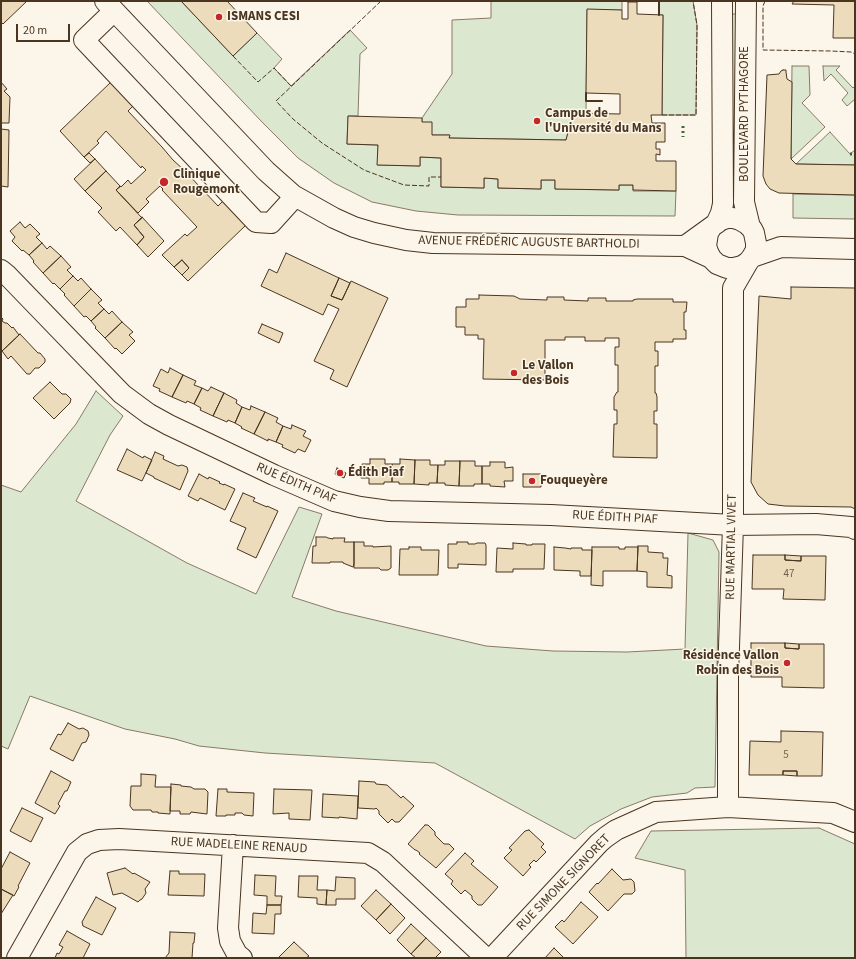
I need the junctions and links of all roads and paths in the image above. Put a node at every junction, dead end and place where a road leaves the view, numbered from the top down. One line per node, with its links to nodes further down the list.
1 (722, 1): 5 (street, BOULEVARD PYTHAGORE)
2 (746, 1): 6 (street, BOULEVARD PYTHAGORE)
3 (110, 6): 4 (street, AVENUE FRÉDÉRIC AUGUSTE BARTHOLDI); 4 (street)
4 (294, 195): 7 (street, AVENUE FRÉDÉRIC AUGUSTE BARTHOLDI)
5 (713, 226): 6 (street, AVENUE FRÉDÉRIC AUGUSTE BARTHOLDI); 7 (street, AVENUE FRÉDÉRIC AUGUSTE BARTHOLDI); 11 (street)
6 (752, 230): 8 (street, AVENUE FRÉDÉRIC AUGUSTE BARTHOLDI); 10 (street)
7 (685, 246): 11 (street, AVENUE FRÉDÉRIC AUGUSTE BARTHOLDI)
8 (781, 247): 9 (street, AVENUE FRÉDÉRIC AUGUSTE BARTHOLDI); 10 (street, AVENUE FRÉDÉRIC AUGUSTE BARTHOLDI)
9 (855, 249)
10 (750, 260): 11 (street, AVENUE FRÉDÉRIC AUGUSTE BARTHOLDI); 13 (street, RUE MARTIAL VIVET)
11 (714, 261): 13 (street)
12 (1, 270): 14 (street, RUE ÉDITH PIAF)
13 (733, 288): 14 (street, RUE MARTIAL VIVET)
14 (733, 525): 15 (street, RUE ÉDITH PIAF); 16 (street, RUE MARTIAL VIVET)
15 (855, 529)
16 (728, 807): 17 (street, RUE SIMONE SIGNORET); 22 (street, RUE SIMONE SIGNORET)
17 (855, 822)
18 (233, 845): 19 (street, RUE MADELEINE RENAUD); 20 (street); 21 (street, RUE MADELEINE RENAUD)
19 (17, 958)
20 (242, 958)
21 (486, 958)
22 (492, 958)

